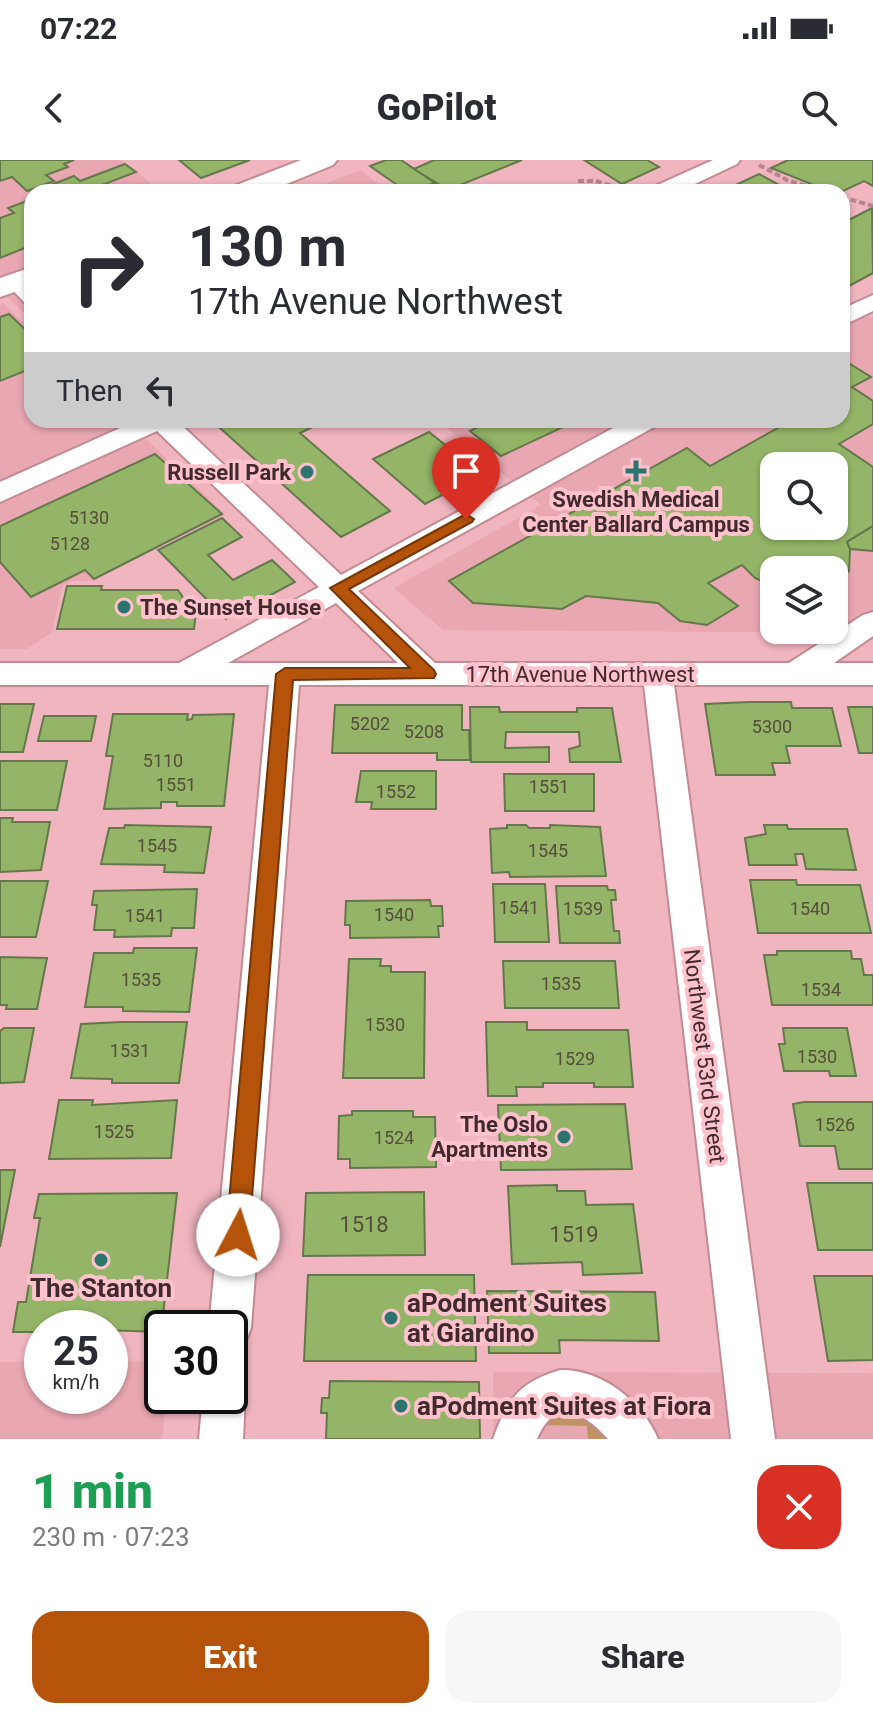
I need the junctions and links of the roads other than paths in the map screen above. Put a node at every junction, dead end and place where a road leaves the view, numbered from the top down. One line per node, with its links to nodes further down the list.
1 (324, 160): 3 (main road)
2 (730, 160): 4 (street)
3 (263, 184)
4 (678, 184)
5 (873, 302): 6 (street)
6 (850, 315)
7 (142, 428): 10 (street)
8 (168, 428): 11 (street)
9 (632, 428): 11 (street)
10 (0, 493)
11 (338, 588): 14 (street); 16 (street)
12 (873, 622): 18 (street)
13 (0, 674): 14 (street, 17th Avenue Northwest)
14 (184, 674): 15 (street, 17th Avenue Northwest)
15 (285, 674): 16 (street, 17th Avenue Northwest); 20 (street)
16 (428, 674): 17 (street, 17th Avenue Northwest)
17 (658, 674): 18 (street, 17th Avenue Northwest); 25 (street, Northwest 53rd Street)
18 (795, 674): 19 (street, 17th Avenue Northwest)
19 (873, 674)
20 (232, 1310)
21 (223, 1414): 22 (street)
22 (221, 1439)
23 (515, 1439): 24 (street)
24 (636, 1439)
25 (753, 1439)

